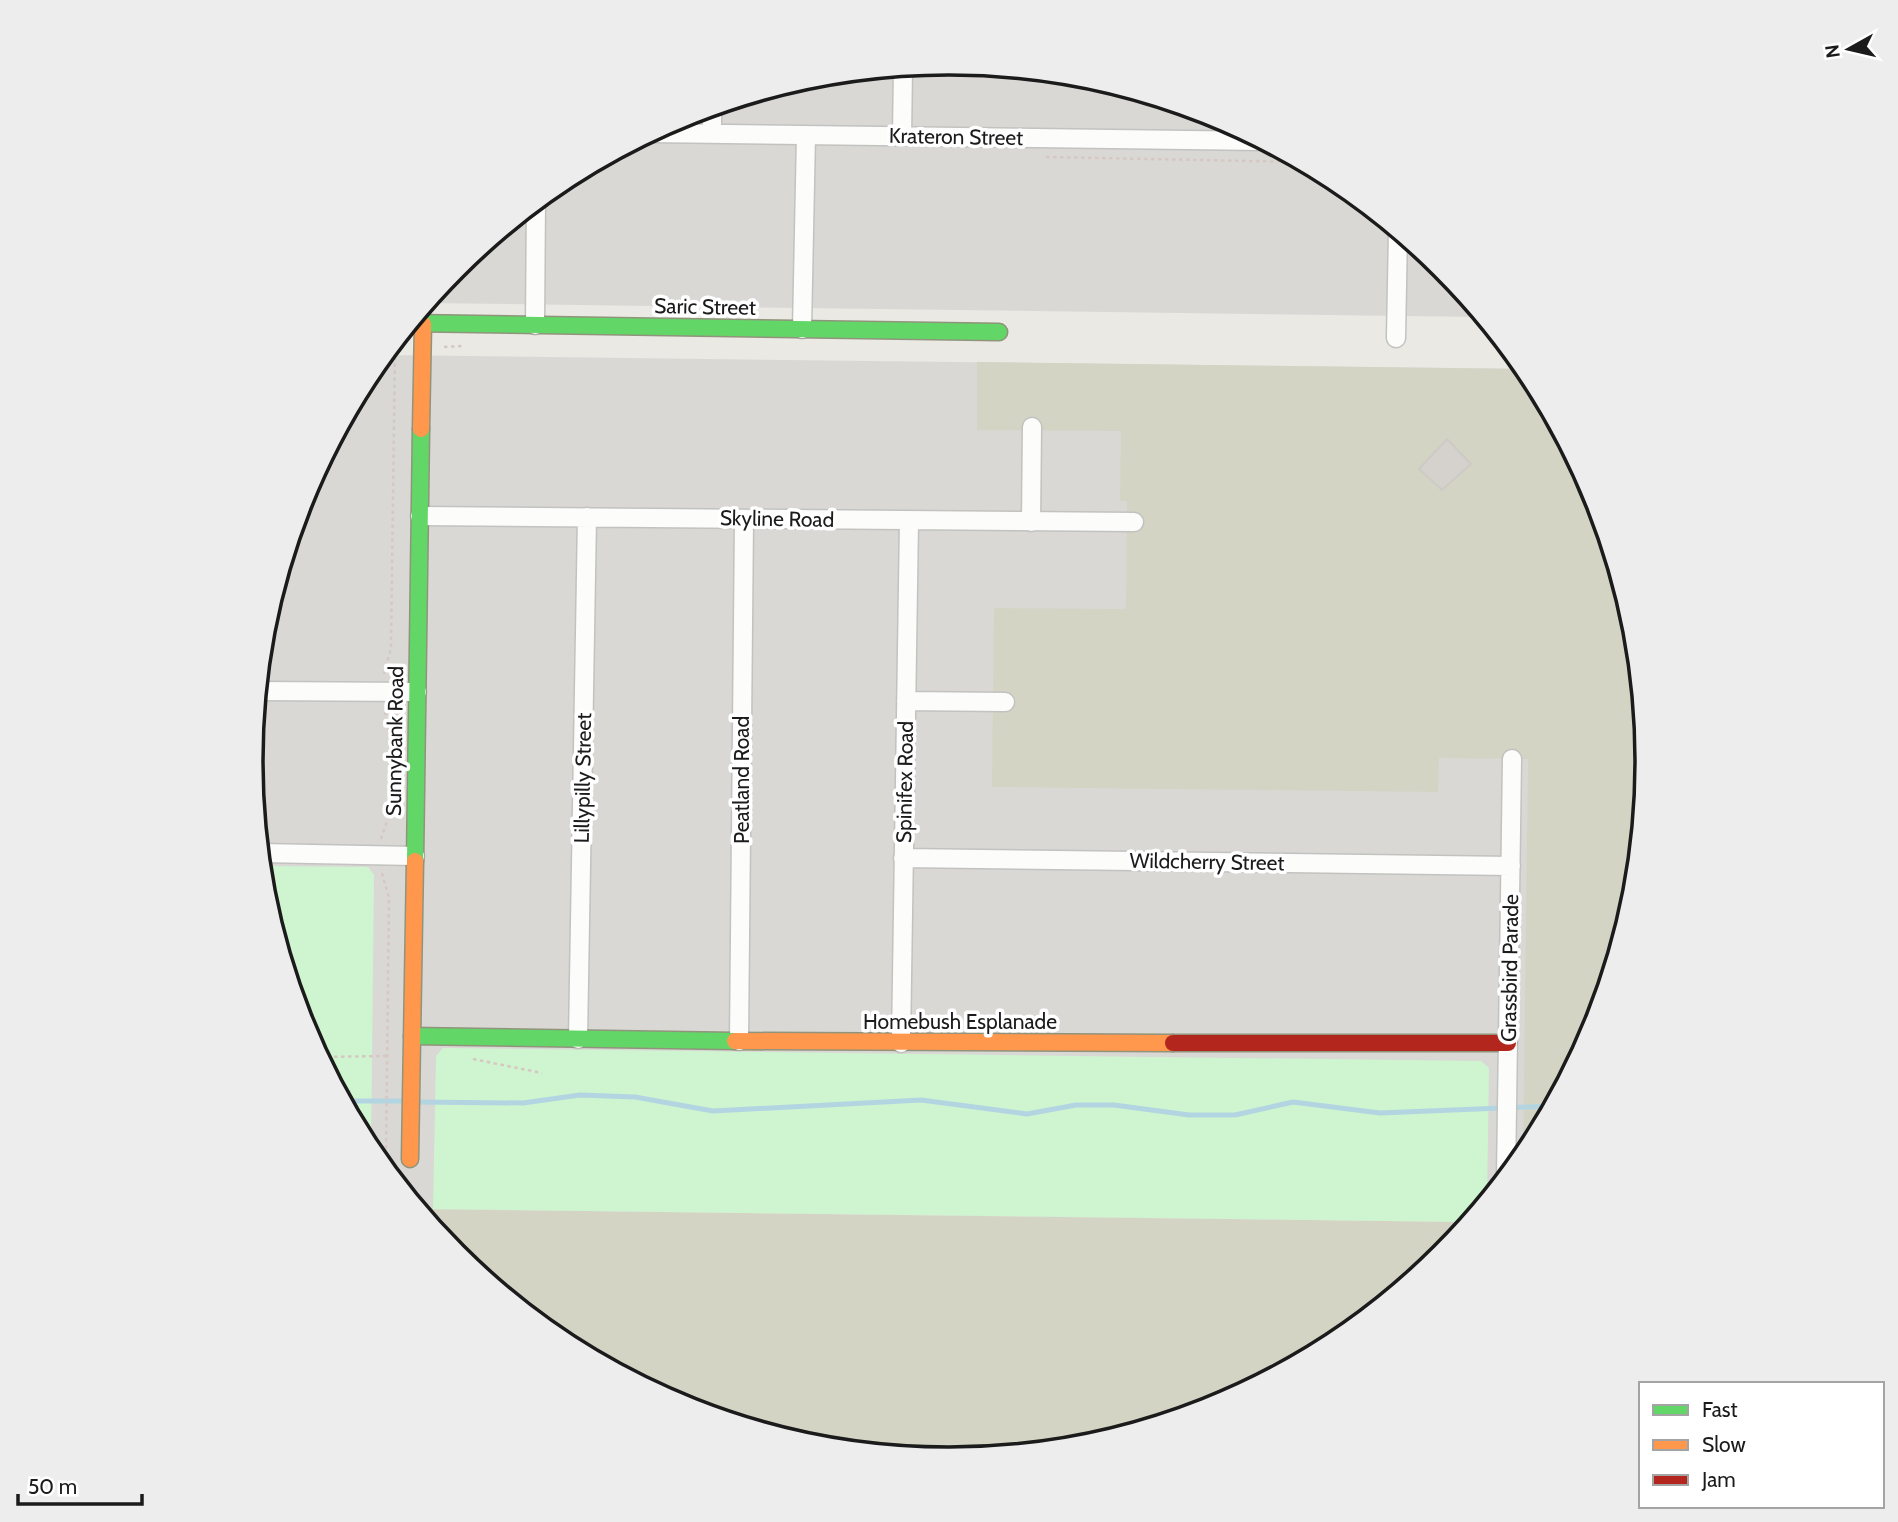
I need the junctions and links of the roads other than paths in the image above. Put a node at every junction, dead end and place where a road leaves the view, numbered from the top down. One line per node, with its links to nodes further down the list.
1 (903, 77): 6 (street)
2 (712, 118): 4 (street)
3 (673, 133): 4 (street, Krateron Street)
4 (712, 134): 5 (street, Krateron Street)
5 (806, 135): 6 (street, Krateron Street); 12 (street)
6 (902, 136): 7 (street, Krateron Street)
7 (1241, 141)
8 (536, 214): 11 (street)
9 (1398, 242): 15 (street)
10 (421, 324): 11 (street, Saric Street)
11 (535, 326): 12 (street, Saric Street)
12 (802, 329): 14 (street, Saric Street)
13 (416, 330): 17 (street, Sunnybank Road)
14 (999, 332)
15 (1396, 338)
16 (1032, 427): 21 (street)
17 (420, 516): 18 (street, Skyline Road); 24 (street, Sunnybank Road)
18 (587, 517): 19 (street, Skyline Road); 33 (street, Lillypilly Street)
19 (744, 519): 20 (street, Skyline Road); 34 (street, Peatland Road)
20 (909, 521): 21 (street, Skyline Road); 25 (street, Spinifex Road)
21 (1031, 522): 22 (street, Skyline Road)
22 (1134, 522)
23 (267, 691): 24 (street)
24 (417, 692): 29 (street, Sunnybank Road)
25 (906, 701): 26 (street); 30 (street, Spinifex Road)
26 (1005, 702)
27 (1512, 759): 31 (street, Grassbird Parade)
28 (269, 853): 29 (street)
29 (415, 856): 32 (street, Sunnybank Road)
30 (903, 858): 31 (street, Wildcherry Street); 35 (street, Spinifex Road)
31 (1511, 866): 36 (street, Grassbird Parade)
32 (412, 1036): 33 (street, Homebush Esplanade); 37 (street, Sunnybank Road)
33 (578, 1040): 34 (street, Homebush Esplanade)
34 (740, 1041): 35 (street, Homebush Esplanade)
35 (901, 1043): 36 (street, Homebush Esplanade)
36 (1508, 1043): 38 (street, Grassbird Parade)
37 (410, 1159)
38 (1506, 1160)

